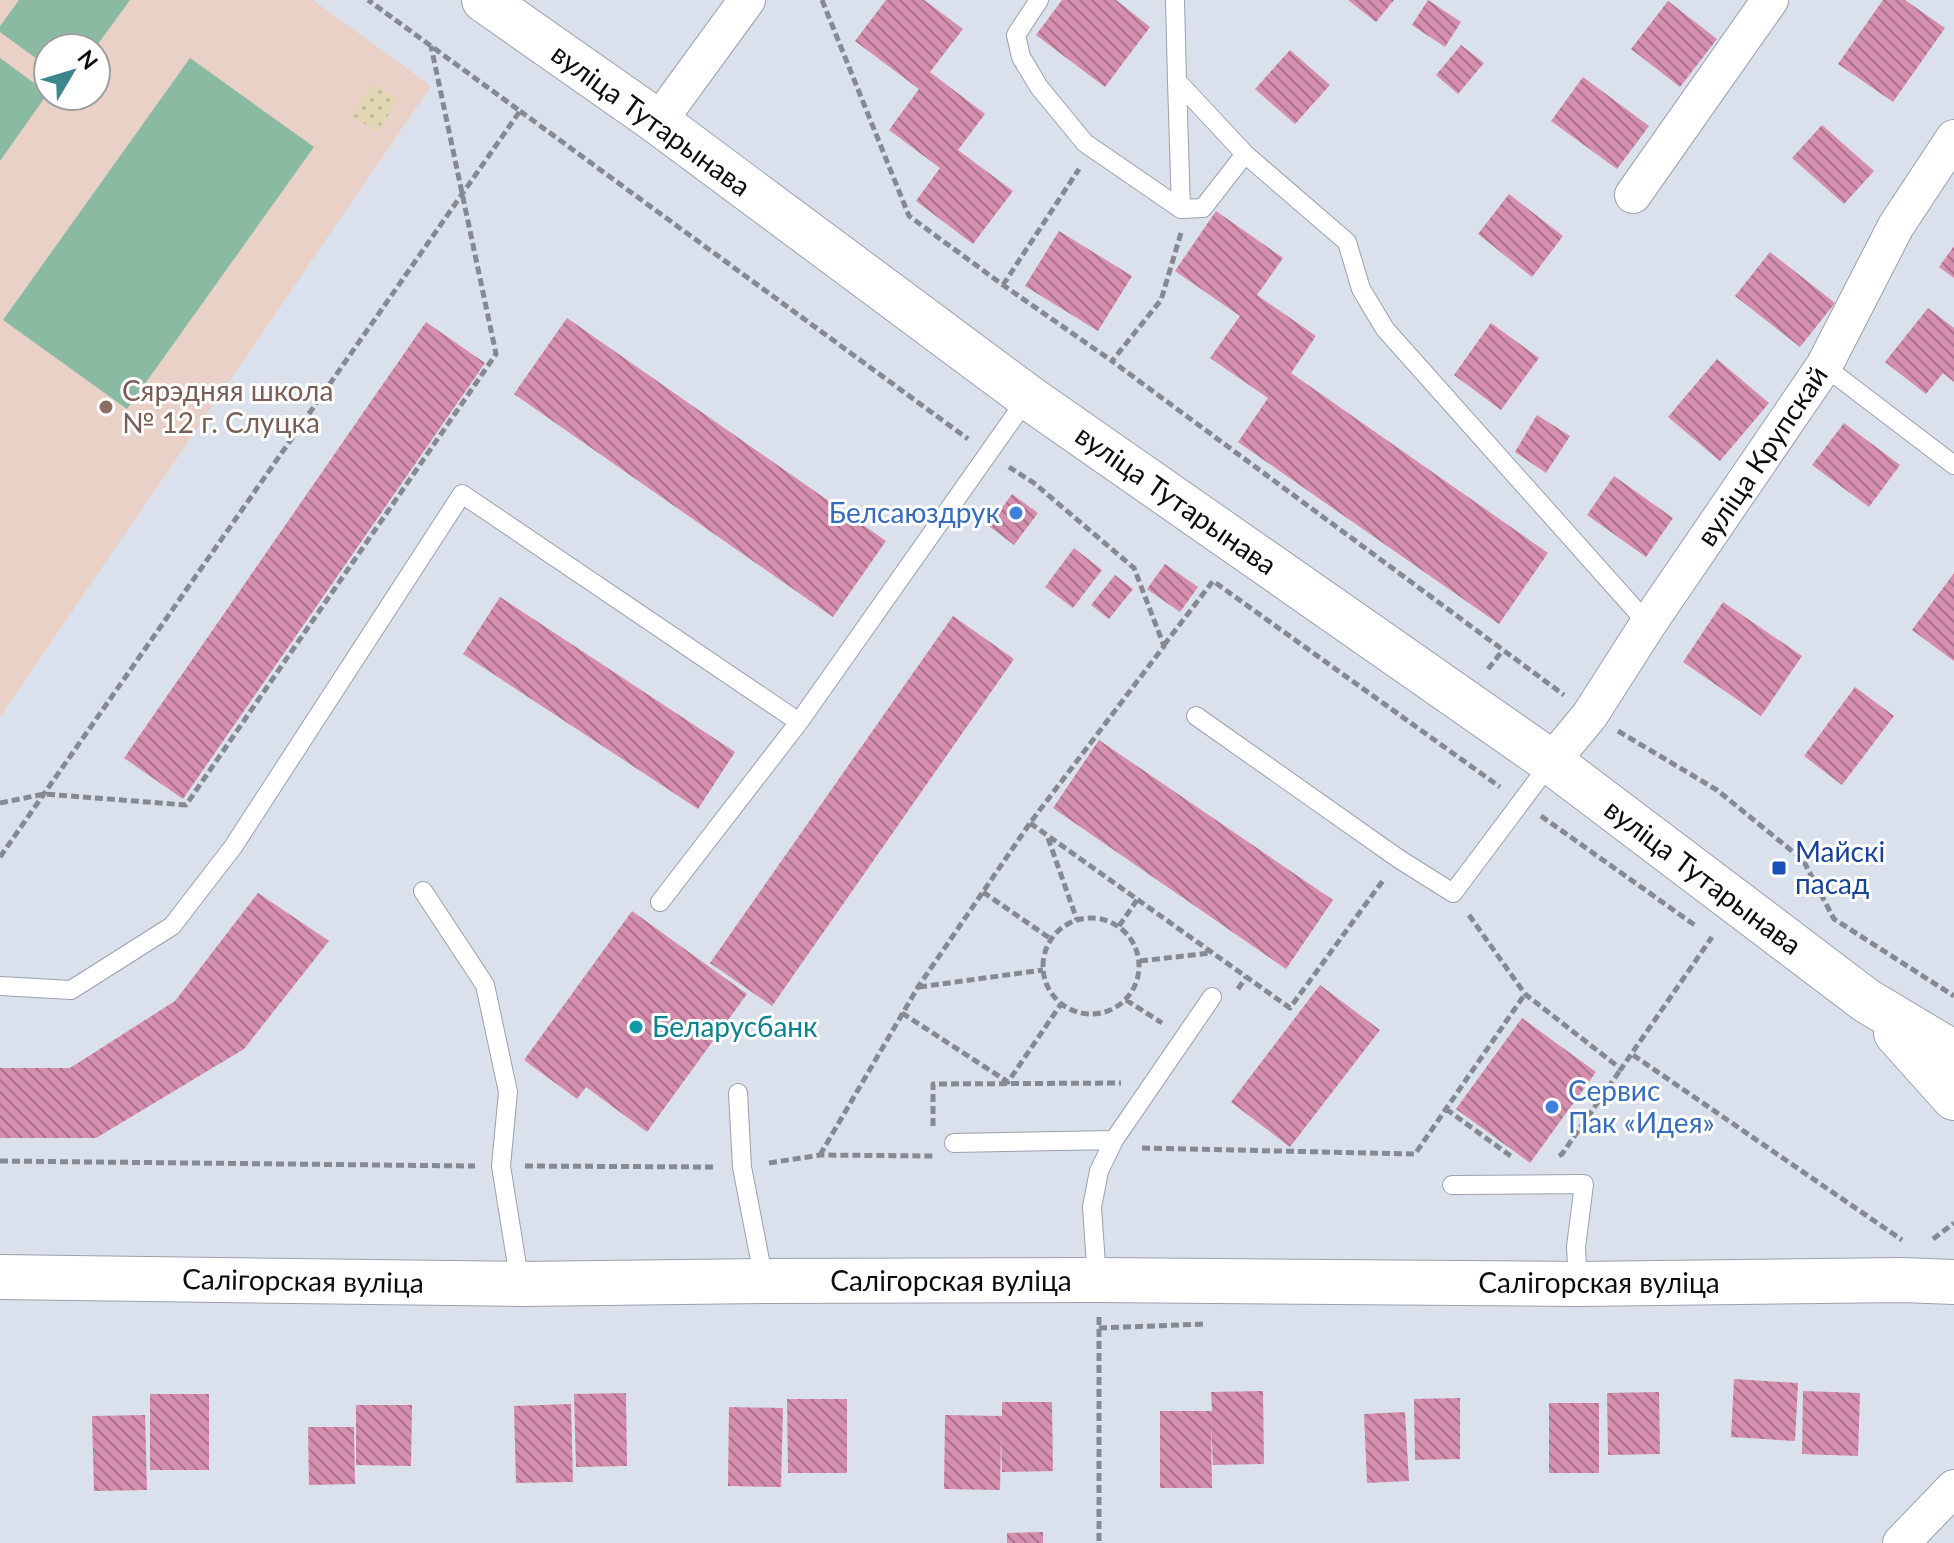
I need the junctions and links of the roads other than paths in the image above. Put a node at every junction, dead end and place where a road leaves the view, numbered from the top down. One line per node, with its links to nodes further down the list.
1 (484, 0): 7 (main road, вуліца Тутарынава)
2 (747, 0): 7 (street)
3 (1039, 0): 11 (lane)
4 (1175, 0): 6 (lane)
5 (1770, 0): 10 (street)
6 (1177, 81): 9 (lane); 11 (lane)
7 (658, 122): 13 (main road, вуліца Тутарынава)
8 (1954, 138): 12 (street, вуліца Крупскай)
9 (1245, 154): 11 (lane); 15 (lane)
10 (1633, 195)
11 (1184, 209)
12 (1824, 366): 14 (lane); 15 (street, вуліца Крупскай)
13 (1028, 397): 17 (lane); 18 (main road, вуліца Тутарынава)
14 (1954, 465)
15 (1648, 624): 18 (street, вуліца Крупскай)
16 (1196, 716): 18 (lane)
17 (799, 722): 20 (lane); 21 (lane)
18 (1551, 762): 23 (main road, вуліца Тутарынава)
19 (423, 891): 36 (lane)
20 (660, 902)
21 (0, 986)
22 (1212, 997): 28 (lane)
23 (1867, 1001): 24 (main road, вуліца Тутарынава); 26 (main road, вуліца Тутарынава)
24 (1954, 1053)
25 (738, 1093): 34 (lane)
26 (1954, 1098)
27 (954, 1143): 28 (lane)
28 (1122, 1144): 33 (lane)
29 (1452, 1185): 37 (lane)
30 (1904, 1261): 31 (main road, Салігорская вуліца); 35 (main road, Салігорская вуліца); 37 (main road, Салігорская вуліца)
31 (1954, 1265)
32 (0, 1277): 36 (main road, Салігорская вуліца)
33 (1097, 1280): 34 (main road, Салігорская вуліца); 37 (main road, Салігорская вуліца)
34 (764, 1281): 36 (main road, Салігорская вуліца)
35 (1954, 1282)
36 (520, 1284)
37 (1578, 1284)
38 (1954, 1488): 39 (street)
39 (1901, 1543)

